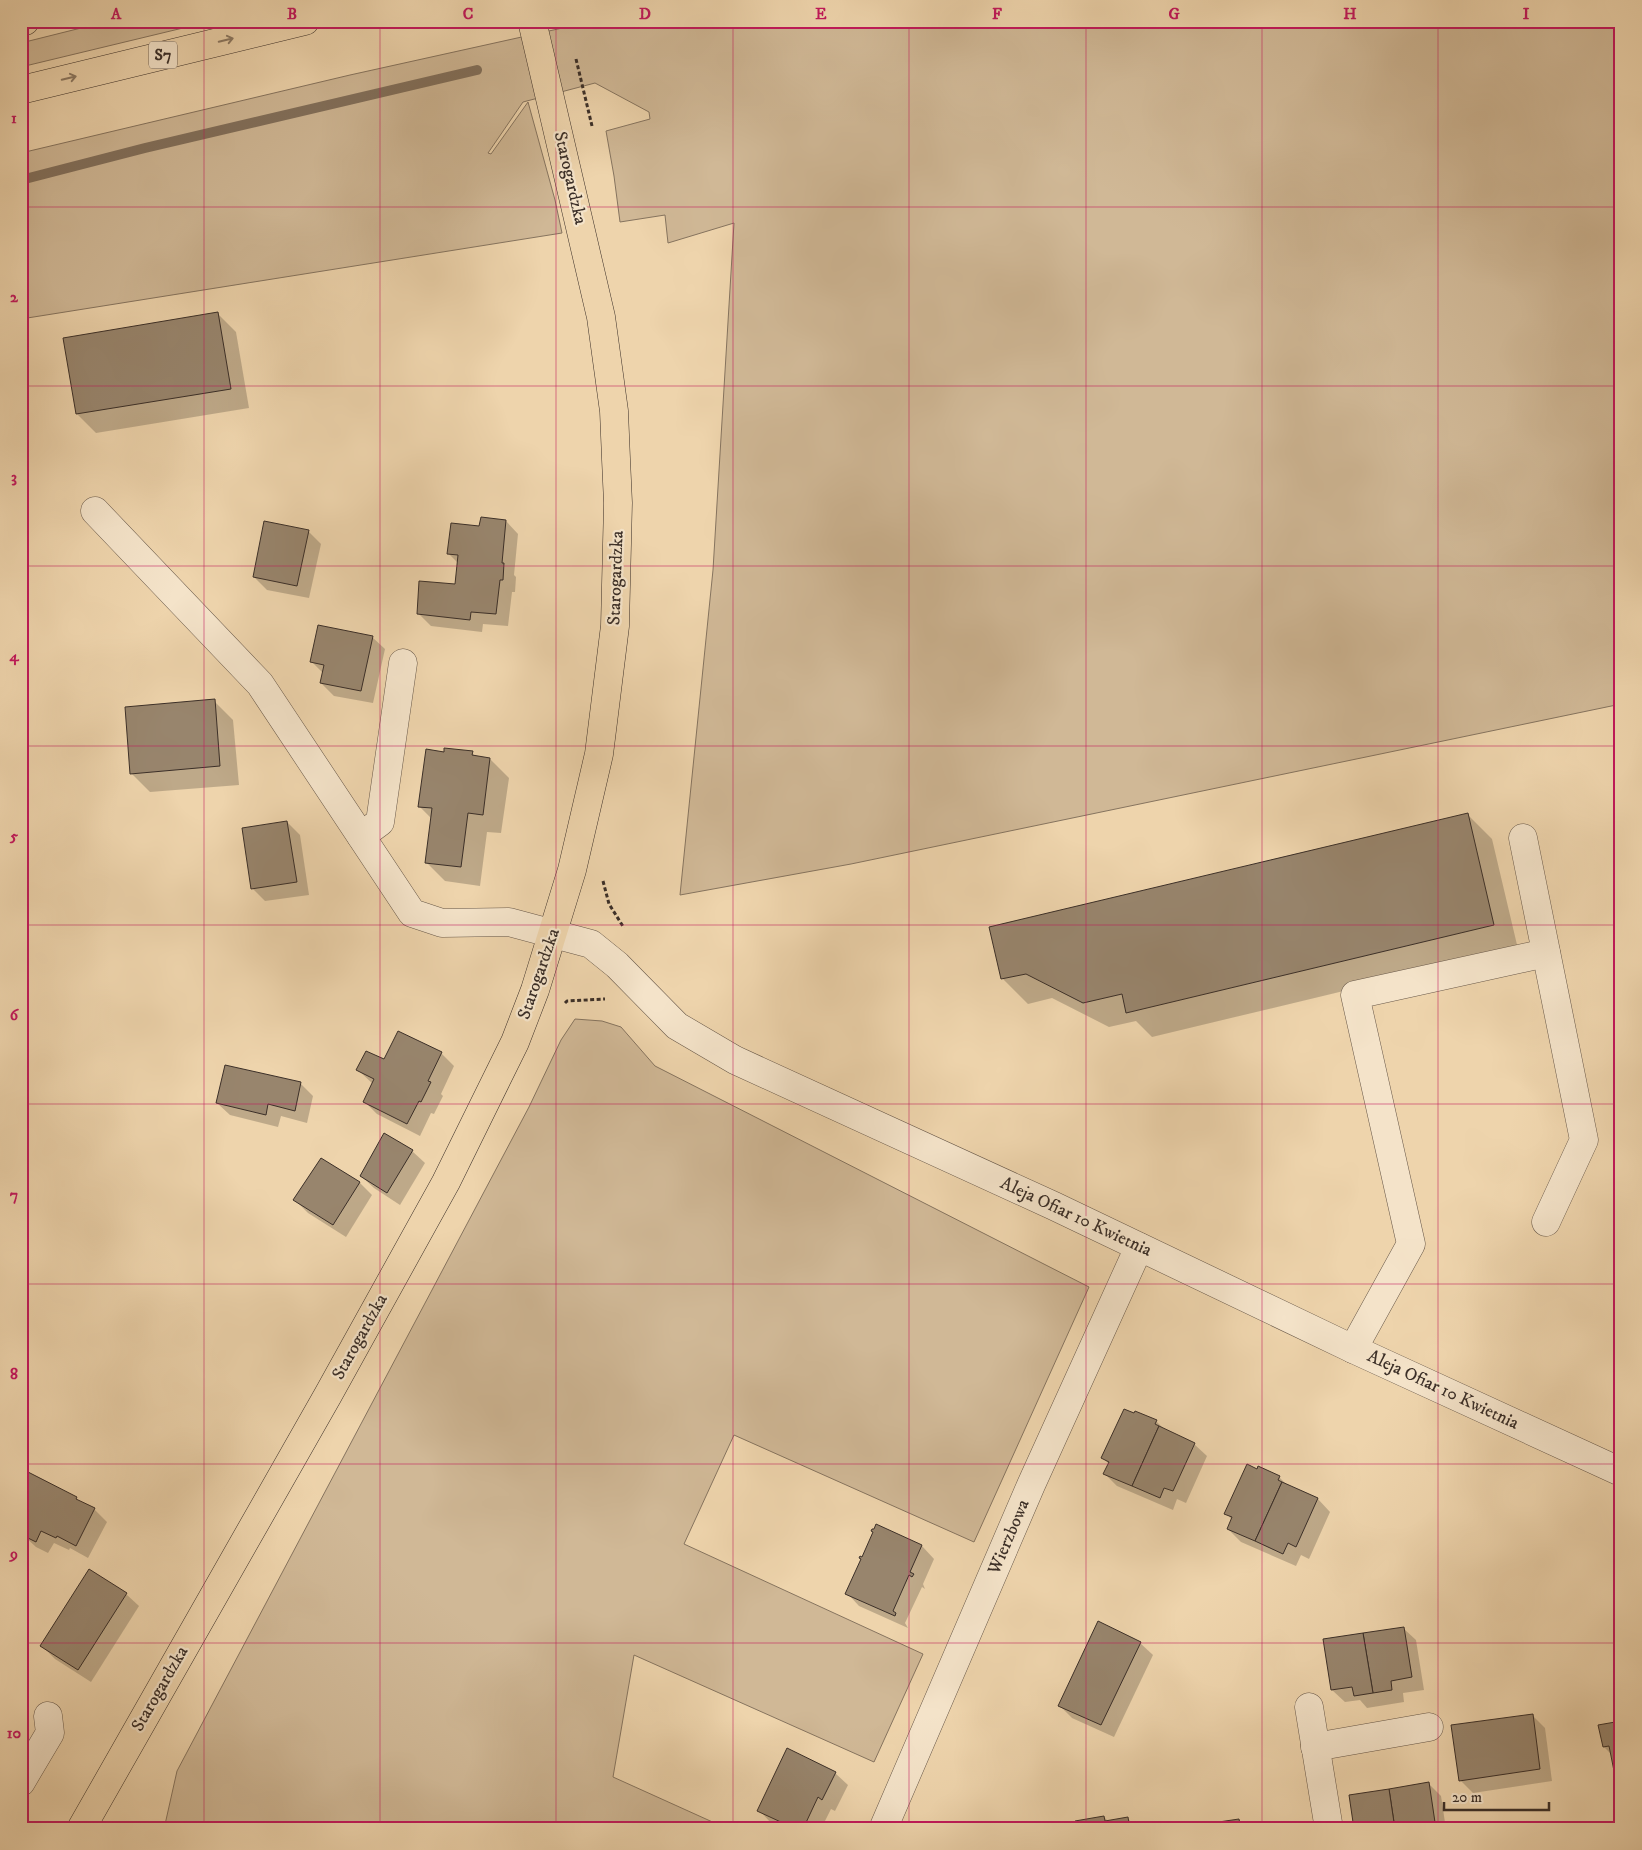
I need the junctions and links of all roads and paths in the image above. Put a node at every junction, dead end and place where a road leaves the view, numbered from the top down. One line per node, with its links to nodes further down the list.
1 (305, 21): 3 (main road, S7, one-way to 1)
2 (532, 21): 8 (main road, Starogardzka)
3 (21, 90)
4 (95, 512): 6 (street, Aleja Ofiar 10 Kwietnia)
5 (403, 663): 6 (street)
6 (361, 836): 8 (street, Aleja Ofiar 10 Kwietnia)
7 (1523, 838): 9 (street)
8 (553, 935): 11 (street, Aleja Ofiar 10 Kwietnia); 19 (main road, Starogardzka)
9 (1546, 952): 10 (street); 12 (street)
10 (1546, 1222)
11 (1139, 1247): 12 (street, Aleja Ofiar 10 Kwietnia); 20 (street, Wierzbowa)
12 (1353, 1349): 13 (street, Aleja Ofiar 10 Kwietnia)
13 (1621, 1472)
14 (1308, 1707): 17 (street)
15 (48, 1716): 18 (street)
16 (1429, 1727): 17 (street)
17 (1315, 1747): 21 (street)
18 (22, 1779)
19 (81, 1829)
20 (883, 1829)
21 (1329, 1829)

